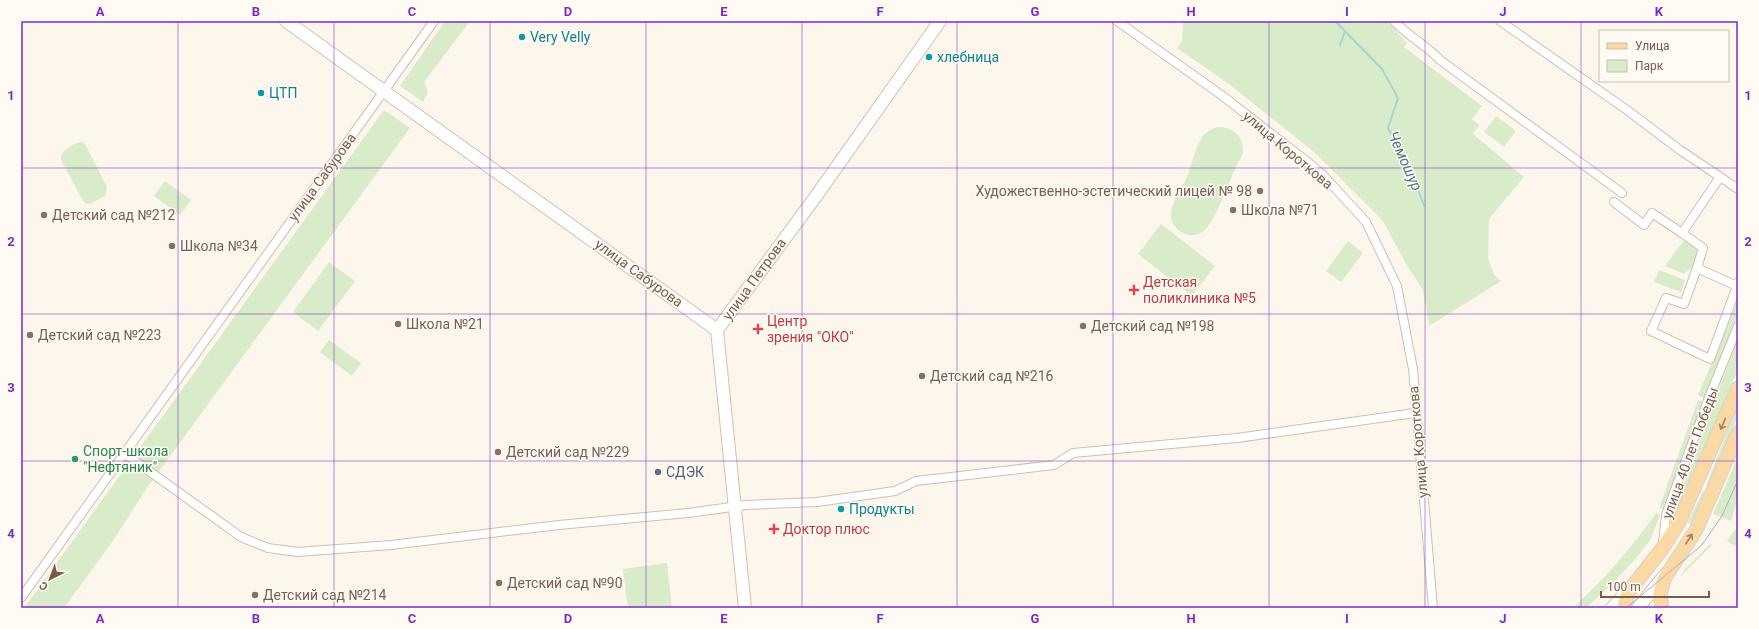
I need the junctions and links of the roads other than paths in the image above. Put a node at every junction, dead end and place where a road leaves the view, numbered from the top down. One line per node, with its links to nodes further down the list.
1 (286, 21): 7 (main road)
2 (434, 21): 7 (street)
3 (940, 21): 16 (main road, улица Петрова)
4 (1117, 21): 18 (street, улица Короткова)
5 (1394, 21): 10 (street)
6 (1500, 21): 8 (street)
7 (384, 90): 16 (main road, улица Сабурова); 20 (street, улица Сабурова)
8 (1720, 177): 9 (street); 12 (street)
9 (1738, 189)
10 (1622, 193)
11 (1614, 202): 12 (street)
12 (1682, 233): 13 (street)
13 (1697, 268): 14 (street); 14 (street)
14 (1738, 285)
15 (1738, 326): 24 (street, улица 40 лет Победы)
16 (718, 330): 23 (main road, улица Петрова)
17 (1738, 388): 21 (main road, улица 40 лет Победы, one-way to 21)
18 (1415, 413): 23 (street); 29 (street, улица Короткова)
19 (1738, 433): 22 (main road)
20 (124, 453): 23 (street); 27 (street, улица Сабурова)
21 (1697, 485): 22 (main road); 24 (main road, улица 40 лет Победы)
22 (1713, 492): 25 (main road, one-way to 22)
23 (735, 507): 28 (main road, улица Петрова)
24 (1662, 549): 26 (main road)
25 (1667, 571): 32 (main road); 33 (main road)
26 (1632, 587): 30 (main road); 31 (main road)
27 (21, 598)
28 (745, 608)
29 (1433, 608)
30 (1612, 608)
31 (1624, 608)
32 (1638, 608)
33 (1662, 608)

